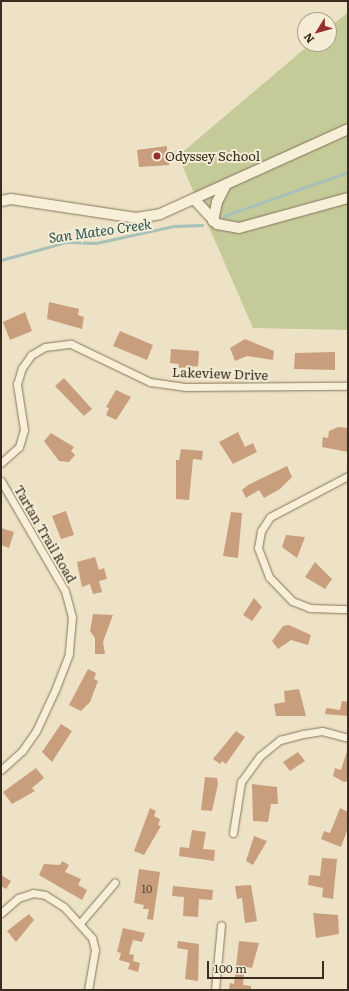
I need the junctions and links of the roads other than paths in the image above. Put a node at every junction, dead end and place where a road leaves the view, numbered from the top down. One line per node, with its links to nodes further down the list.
1 (348, 129): 2 (main road)
2 (226, 184): 4 (main road); 6 (main road)
3 (348, 198): 6 (main road)
4 (194, 199): 5 (main road); 6 (main road)
5 (1, 201)
6 (213, 221)
7 (348, 386): 8 (street, Lakeview Drive)
8 (1, 463)
9 (348, 476): 11 (street)
10 (1, 481): 13 (street, Tartan Trail Road)
11 (348, 609)
12 (348, 738): 14 (street)
13 (1, 770)
14 (233, 833)
15 (115, 882): 17 (street)
16 (1, 913): 17 (street)
17 (81, 922): 19 (street)
18 (221, 925): 20 (street)
19 (88, 990)
20 (215, 990)

